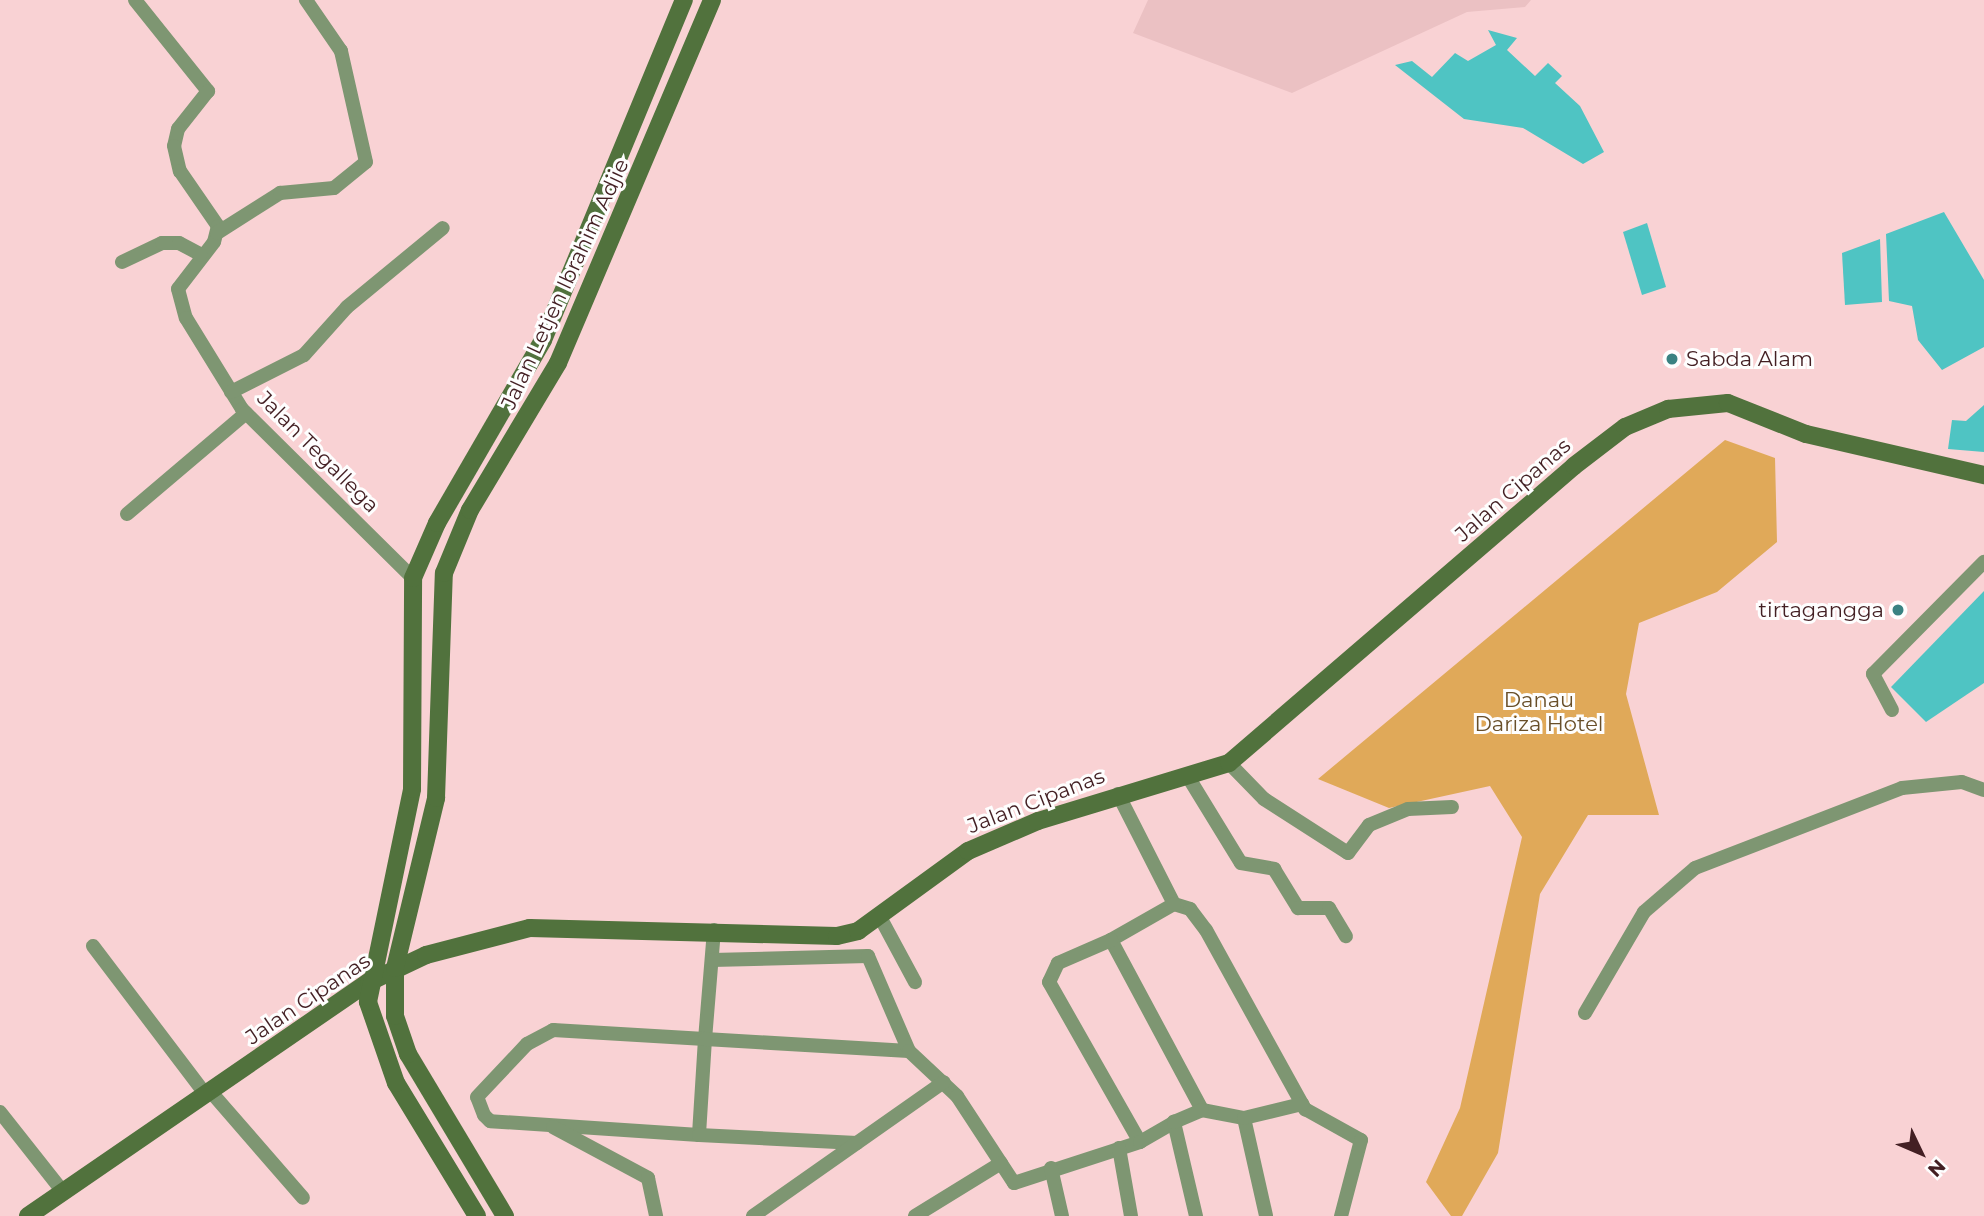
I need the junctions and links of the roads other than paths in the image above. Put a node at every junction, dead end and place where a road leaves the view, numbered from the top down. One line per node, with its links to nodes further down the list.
1 (135, 0): 6 (street)
2 (306, 0): 6 (street, Jalan Tegallega)
3 (684, 0): 10 (street, Jalan Letjen Ibrahim Adjie)
4 (712, 0): 12 (street, Jalan Letjen Ibrahim Adjie)
5 (443, 228): 9 (street)
6 (217, 233): 7 (street, Jalan Tegallega)
7 (200, 254): 8 (street); 9 (street, Jalan Tegallega)
8 (122, 262)
9 (231, 392): 11 (street, Jalan Tegallega)
10 (511, 405): 12 (street); 16 (street, Jalan Letjen Ibrahim Adjie)
11 (246, 414): 14 (street); 16 (street, Jalan Tegallega)
12 (531, 415): 30 (street, Jalan Letjen Ibrahim Adjie)
13 (1984, 475): 18 (street, Jalan Cipanas)
14 (127, 514)
15 (1984, 562): 17 (street)
16 (413, 578): 31 (street, Jalan Letjen Ibrahim Adjie)
17 (1892, 710)
18 (1228, 763): 19 (street, Jalan Cipanas); 22 (street)
19 (1187, 775): 21 (street, Jalan Cipanas); 26 (street)
20 (1984, 790): 33 (street)
21 (1118, 794): 23 (street); 24 (street, Jalan Cipanas)
22 (1452, 807)
23 (1174, 904): 27 (street); 38 (street)
24 (880, 917): 25 (street, Jalan Cipanas); 32 (street)
25 (714, 930): 29 (street); 30 (street, Jalan Cipanas)
26 (1346, 936)
27 (1111, 940): 39 (street); 45 (street)
28 (93, 946): 37 (street)
29 (712, 960): 34 (street); 35 (street)
30 (395, 968): 31 (street, Jalan Cipanas); 54 (street, Jalan Letjen Ibrahim Adjie)
31 (369, 982): 37 (street, Jalan Cipanas); 53 (street, Jalan Letjen Ibrahim Adjie)
32 (915, 982)
33 (1585, 1013)
34 (705, 1039): 35 (street); 43 (street); 44 (street)
35 (909, 1051): 36 (street)
36 (944, 1082): 46 (street); 48 (street)
37 (209, 1093): 50 (street, Jalan Cipanas); 51 (street)
38 (1302, 1104): 41 (street); 62 (street)
39 (1202, 1110): 41 (street); 42 (street)
40 (0, 1112): 50 (street)
41 (1244, 1118): 61 (street)
42 (1174, 1122): 45 (street); 60 (street)
43 (549, 1125): 44 (street); 55 (street)
44 (699, 1135): 46 (street)
45 (1140, 1142): 47 (street)
46 (857, 1143): 56 (street)
47 (1119, 1148): 49 (street); 59 (street)
48 (1001, 1163): 49 (street); 57 (street)
49 (1051, 1168): 58 (street)
50 (64, 1193): 52 (street, Jalan Cipanas)
51 (303, 1198)
52 (28, 1216)
53 (477, 1216)
54 (505, 1216)
55 (656, 1216)
56 (753, 1216)
57 (915, 1216)
58 (1062, 1216)
59 (1131, 1216)
60 (1196, 1216)
61 (1266, 1216)
62 (1341, 1216)

